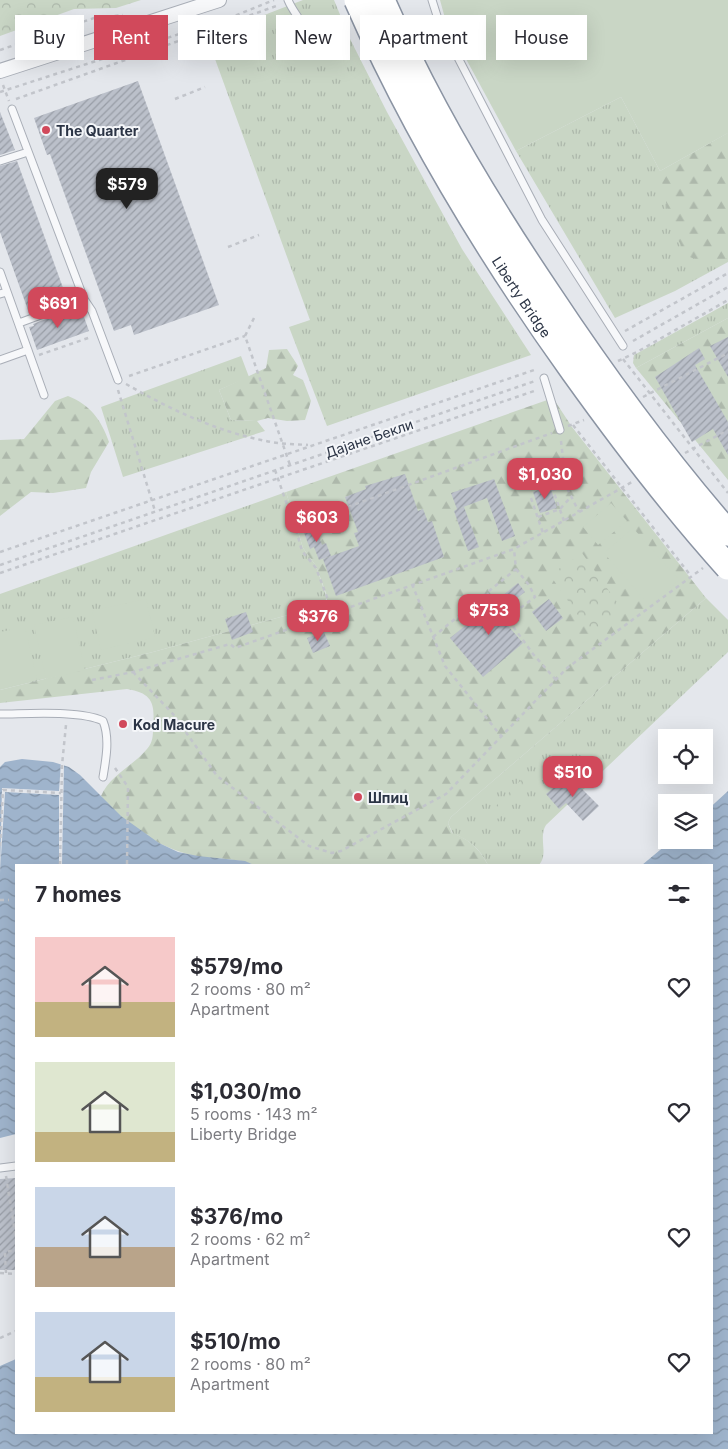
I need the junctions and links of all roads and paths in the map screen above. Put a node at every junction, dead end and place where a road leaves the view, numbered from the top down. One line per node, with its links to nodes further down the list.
1 (219, 0): 10 (street)
2 (274, 0): 12 (path)
3 (289, 0): 8 (lane); 15 (path)
4 (358, 0): 72 (highway, Liberty Bridge, bridge)
5 (382, 0): 68 (highway, Liberty Bridge, bridge)
6 (432, 0): 32 (lane)
7 (131, 12): 9 (path)
8 (298, 15)
9 (0, 50)
10 (0, 75): 12 (path)
11 (205, 87): 14 (path)
12 (5, 90): 13 (path); 15 (path)
13 (0, 92)
14 (174, 99)
15 (8, 101): 16 (path); 17 (path)
16 (0, 104)
17 (12, 109): 18 (lane)
18 (28, 152): 19 (lane); 26 (lane)
19 (0, 161)
20 (259, 235): 21 (path)
21 (228, 246)
22 (0, 272): 25 (lane)
23 (728, 273): 32 (path)
24 (728, 287): 33 (path)
25 (4, 293): 29 (lane)
26 (84, 299): 29 (lane); 30 (lane)
27 (728, 300): 37 (path)
28 (254, 318): 31 (path)
29 (19, 323): 35 (lane)
30 (100, 333): 35 (path); 40 (lane)
31 (245, 336): 40 (path); 49 (path)
32 (616, 336): 33 (lane)
33 (623, 346)
34 (728, 353): 44 (path)
35 (30, 354): 36 (lane); 43 (lane)
36 (0, 360)
37 (613, 362)
38 (539, 368): 50 (path)
39 (544, 378): 41 (lane); 53 (path, Дајане Бекли)
40 (118, 380): 49 (path)
41 (548, 387): 47 (lane); 55 (path)
42 (118, 394): 60 (path)
43 (44, 395)
44 (640, 398)
45 (590, 418): 46 (path)
46 (573, 425): 47 (path); 57 (path)
47 (560, 430): 56 (path); 66 (path)
48 (728, 430): 51 (path)
49 (282, 443): 50 (path); 52 (path)
50 (311, 445): 52 (path)
51 (693, 449)
52 (286, 453): 53 (path); 60 (path)
53 (290, 465): 54 (path, Дајане Бекли)
54 (275, 470): 55 (path); 62 (path, Дајане Бекли)
55 (277, 478): 66 (path); 74 (path)
56 (566, 486): 59 (path); 61 (path)
57 (622, 488): 63 (path); 75 (path)
58 (531, 498): 64 (path)
59 (570, 498): 61 (path); 63 (path)
60 (152, 499): 62 (path); 70 (path)
61 (560, 510): 64 (path); 65 (path)
62 (156, 511): 71 (path, Дајане Бекли)
63 (579, 512): 65 (path)
64 (538, 517): 67 (path)
65 (564, 521): 67 (path)
66 (294, 526): 78 (path)
67 (543, 533): 69 (path)
68 (728, 533)
69 (514, 549): 73 (path); 76 (path)
70 (0, 552)
71 (0, 566)
72 (717, 567): 75 (path)
73 (516, 569): 77 (path); 79 (path)
74 (0, 573)
75 (691, 576): 83 (path)
76 (412, 584): 78 (path); 80 (path)
77 (487, 593): 79 (path); 80 (path)
78 (333, 613): 81 (path)
79 (507, 618): 83 (path)
80 (433, 637): 86 (path)
81 (133, 672): 82 (path); 86 (path)
82 (92, 680)
83 (556, 680): 86 (path)
84 (0, 714): 85 (lane)
85 (66, 715): 87 (lane); 89 (path)
86 (502, 736)
87 (106, 756): 88 (lane); 92 (path)
88 (103, 777)
89 (61, 793): 90 (path); 91 (path)
90 (0, 846)
91 (60, 864)
92 (127, 864)
93 (0, 900): 94 (path)
94 (9, 900)
95 (15, 1166): 96 (lane)
96 (2, 1168): 97 (path)
97 (15, 1234)
98 (15, 1250): 100 (path)
99 (0, 1274): 100 (path)
100 (6, 1274): 101 (path)
101 (15, 1274)
102 (15, 1331): 103 (path)
103 (0, 1338)

